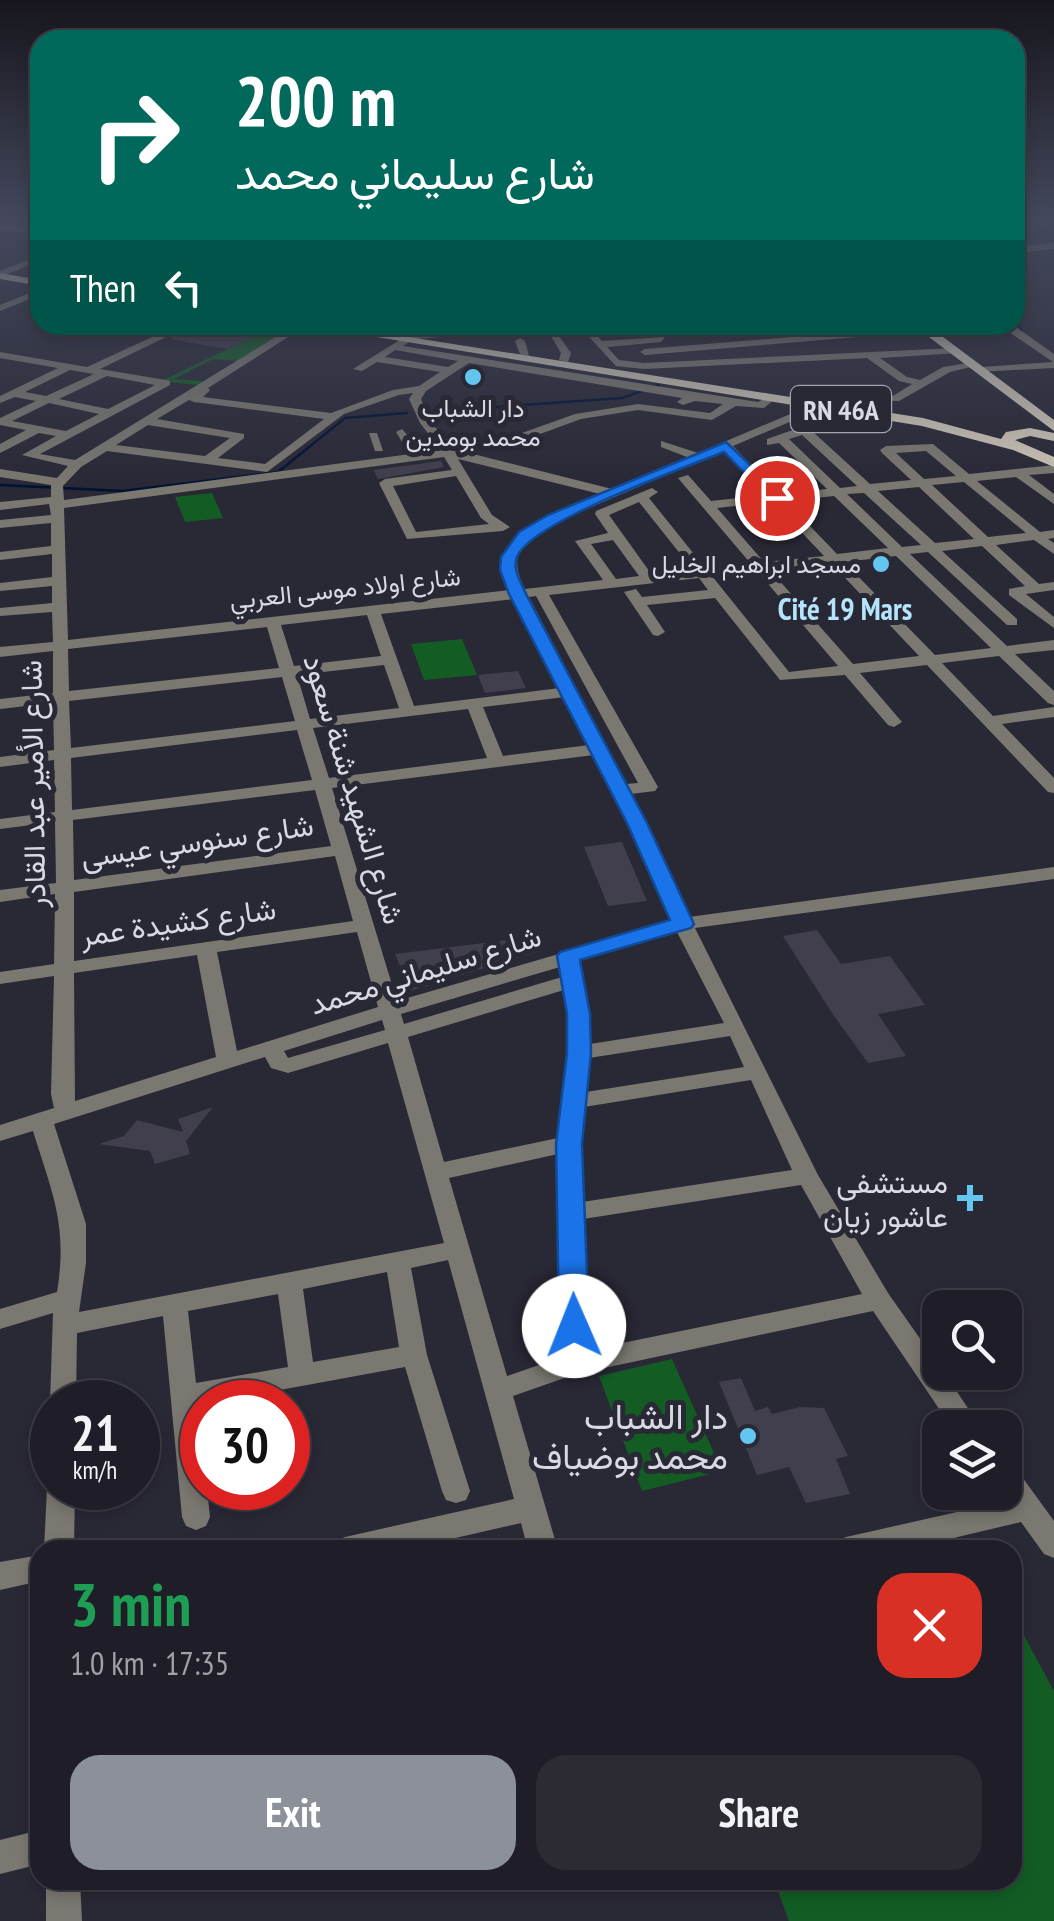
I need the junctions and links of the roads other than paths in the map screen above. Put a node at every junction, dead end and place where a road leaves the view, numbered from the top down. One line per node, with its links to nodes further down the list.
1 (164, 335): 31 (street)
2 (288, 335): 40 (street)
3 (479, 335): 16 (street)
4 (552, 335): 23 (street)
5 (590, 335): 14 (street)
6 (628, 335): 15 (street)
7 (669, 335): 13 (street)
8 (708, 335): 13 (street)
9 (846, 335): 17 (street); 20 (street)
10 (932, 335): 24 (main road)
11 (1018, 335): 25 (street)
12 (398, 337): 16 (main road, RN 46A); 18 (street); 21 (street); 44 (main road, RN 46A)
13 (672, 338): 15 (street); 17 (street)
14 (603, 347): 15 (street); 27 (street)
15 (640, 347): 17 (street); 27 (street)
16 (484, 348): 23 (main road, RN 46A)
17 (682, 349): 29 (street)
18 (437, 354): 22 (street); 26 (street)
19 (0, 355): 28 (street)
20 (872, 357): 24 (street); 29 (street); 34 (street)
21 (374, 358): 26 (street); 30 (street)
22 (468, 359): 32 (street); 43 (street)
23 (564, 360): 38 (main road, RN 46A)
24 (967, 360): 25 (street); 37 (street); 50 (main road)
25 (1054, 362)
26 (418, 366): 32 (street)
27 (655, 366): 29 (street)
28 (68, 367): 31 (street); 39 (street)
29 (700, 367): 38 (street)
30 (358, 369)
31 (88, 370): 33 (street)
32 (450, 371): 41 (street)
33 (105, 373): 36 (street); 46 (street)
34 (903, 379): 37 (street); 49 (street)
35 (0, 382): 39 (street)
36 (166, 383): 40 (street); 51 (street)
37 (920, 383): 49 (street)
38 (715, 384): 48 (main road, RN 46A)
39 (27, 386): 42 (street)
40 (198, 388): 53 (street); 54 (street)
41 (422, 389): 53 (street); 71 (street)
42 (13, 393): 45 (street); 46 (street)
43 (694, 397): 47 (street); 52 (street)
44 (770, 398): 47 (street); 48 (main road, RN 46A)
45 (0, 400)
46 (47, 400): 51 (street); 55 (street)
47 (733, 403): 52 (street)
48 (826, 404): 49 (main road, RN 46A); 63 (main road, RN 46A); 69 (street)
49 (869, 406): 57 (street); 63 (main road, RN 46A)
50 (1034, 408): 58 (main road); 63 (main road)
51 (114, 409): 54 (street); 61 (street)
52 (674, 410): 71 (street)
53 (334, 417): 73 (street)
54 (151, 418): 65 (street); 73 (street)
55 (4, 422): 56 (street); 59 (street)
56 (38, 429): 61 (street); 67 (street)
57 (804, 429): 62 (street); 81 (street)
58 (1052, 430): 63 (main road)
59 (0, 431)
60 (402, 432): 66 (street)
61 (64, 434): 65 (street); 70 (street)
62 (781, 438): 69 (street); 82 (street)
63 (1016, 438): 75 (main road)
64 (665, 444): 72 (street)
65 (108, 445): 73 (street); 74 (street)
66 (410, 445): 68 (street); 71 (street)
67 (0, 449): 70 (street)
68 (349, 451)
69 (731, 451): 72 (street); 79 (street); 86 (street)
70 (28, 455): 74 (street)
71 (450, 455): 83 (street); 85 (street); 91 (street); 91 (street)
72 (698, 458): 83 (street)
73 (204, 462)
74 (77, 464): 85 (street)
75 (1054, 465): 76 (street)
76 (1015, 471): 78 (street); 87 (street)
77 (0, 473): 85 (street)
78 (964, 476): 80 (street); 80 (street); 94 (street)
79 (684, 478): 84 (street); 88 (street)
80 (917, 481): 81 (street); 96 (street)
81 (866, 486): 82 (street); 97 (street)
82 (834, 489): 86 (street); 98 (street)
83 (613, 493): 93 (street)
84 (641, 496): 95 (street); 104 (street)
85 (56, 497): 89 (street); 90 (street); 99 (street, شارع الأمير عبد القادر)
86 (773, 497): 88 (street); 101 (street)
87 (1054, 500)
88 (710, 505): 103 (street)
89 (0, 506)
90 (0, 524)
91 (502, 527): 93 (street)
92 (1054, 531): 94 (street, شارع اولاد موسى العربي)
93 (529, 532): 113 (street)
94 (1033, 533): 96 (street, شارع اولاد موسى العربي); 100 (street)
95 (616, 536): 105 (street); 107 (street)
96 (982, 539): 97 (street, شارع اولاد موسى العربي); 110 (street)
97 (926, 545): 98 (street, شارع اولاد موسى العربي); 120 (street)
98 (893, 548): 101 (street, شارع اولاد موسى العربي); 127 (street)
99 (55, 550): 102 (street); 106 (street, شارع الأمير عبد القادر)
100 (1054, 550)
101 (832, 555): 103 (street, شارع اولاد موسى العربي); 129 (street)
102 (0, 556)
103 (761, 566): 104 (street, شارع اولاد موسى العربي); 130 (street)
104 (703, 572): 105 (street, شارع اولاد موسى العربي); 112 (street)
105 (648, 579): 107 (street, شارع اولاد موسى العربي)
106 (57, 581): 108 (street); 115 (street, شارع الأمير عبد القادر)
107 (618, 582): 111 (street, شارع اولاد موسى العربي); 114 (street)
108 (0, 586)
109 (1054, 586): 110 (street)
110 (1035, 588): 118 (street)
111 (540, 591): 113 (street, شارع اولاد موسى العربي); 122 (street)
112 (718, 593): 114 (street); 130 (street)
113 (518, 594): 116 (street, شارع اولاد موسى العربي); 123 (street)
114 (638, 602): 121 (street)
115 (58, 607): 117 (street); 124 (street, شارع الأمير عبد القادر)
116 (373, 611): 119 (street, شارع اولاد موسى العربي); 128 (street)
117 (0, 612)
118 (1051, 618)
119 (273, 622): 124 (street, شارع اولاد موسى العربي); 131 (street, شارع الشهيد شنة سعود)
120 (1012, 622)
121 (658, 632)
122 (565, 635): 123 (street); 139 (street)
123 (540, 637): 135 (street)
124 (60, 646): 126 (street, شارع اولاد موسى العربي); 134 (street, شارع الأمير عبد القادر)
125 (1054, 646): 127 (street)
126 (0, 652)
127 (1004, 652): 129 (street); 133 (street)
128 (390, 660): 131 (street); 140 (street)
129 (933, 662): 130 (street); 142 (street)
130 (849, 670): 143 (street)
131 (288, 671): 134 (street); 144 (street, شارع الشهيد شنة سعود)
132 (1054, 678): 133 (street)
133 (1035, 681): 136 (street)
134 (59, 697): 137 (street); 146 (street, شارع الأمير عبد القادر)
135 (572, 700): 138 (street); 139 (street); 145 (street)
136 (1054, 700)
137 (0, 704)
138 (474, 704): 140 (street); 148 (street)
139 (604, 706): 151 (street)
140 (408, 712): 144 (street)
141 (1054, 712): 142 (street)
142 (989, 720): 150 (street)
143 (894, 722)
144 (304, 725): 146 (street); 149 (street, شارع الشهيد شنة سعود)
145 (598, 750): 148 (street); 151 (street)
146 (60, 754): 147 (street); 152 (street, شارع الأمير عبد القادر)
147 (0, 762)
148 (496, 762): 149 (street)
149 (322, 784): 152 (street); 154 (street, شارع الشهيد شنة سعود)
150 (1054, 788)
151 (619, 790): 158 (street)
152 (64, 816): 153 (street); 156 (street, شارع الأمير عبد القادر)
153 (0, 824)
154 (342, 850): 156 (street, شارع سنوسي عيسى); 159 (street, شارع الشهيد شنة سعود)
155 (1054, 873): 158 (street, شارع سليماني محمد)
156 (66, 888): 157 (street, شارع سنوسي عيسى); 161 (street, شارع الأمير عبد القادر)
157 (0, 896)
158 (683, 924): 162 (street, شارع سليماني محمد); 167 (street)
159 (364, 925): 160 (street, شارع كشيدة عمر); 166 (street, شارع الشهيد شنة سعود)
160 (206, 949): 161 (street, شارع كشيدة عمر); 169 (street)
161 (64, 968): 163 (street, شارع كشيدة عمر); 172 (street, شارع الأمير عبد القادر)
162 (571, 968): 164 (street, شارع سليماني محمد); 165 (street); 168 (street)
163 (0, 978)
164 (469, 986): 165 (street); 166 (street, شارع سليماني محمد)
165 (483, 1006): 166 (street)
166 (393, 1021): 169 (street); 176 (street, شارع الشهيد شنة سعود)
167 (737, 1028): 168 (street); 170 (street)
168 (579, 1053): 171 (street)
169 (228, 1062): 172 (street)
170 (757, 1072): 171 (street); 177 (street)
171 (575, 1101): 175 (street)
172 (66, 1112): 173 (street)
173 (41, 1120): 174 (street); 182 (street)
174 (0, 1133)
175 (569, 1144): 176 (street); 178 (street)
176 (436, 1172): 179 (street, شارع الشهيد شنة سعود)
177 (806, 1176): 178 (street); 183 (street)
178 (572, 1212): 188 (street)
179 (459, 1249): 180 (street); 193 (street, شارع الشهيد شنة سعود)
180 (397, 1261): 181 (street); 187 (street)
181 (288, 1282): 184 (street); 189 (street)
182 (68, 1298): 185 (street); 186 (street)
183 (879, 1300): 188 (street); 194 (street)
184 (175, 1304): 186 (street); 191 (street)
185 (0, 1320)
186 (64, 1325): 190 (street)
187 (414, 1354): 189 (street); 195 (street)
188 (574, 1364): 193 (street)
189 (302, 1375): 192 (street)
190 (63, 1380)
191 (184, 1380)
192 (274, 1380)
193 (497, 1390): 197 (street, شارع الشهيد شنة سعود)
194 (955, 1410)
195 (456, 1491)
196 (1022, 1499): 198 (street)
197 (531, 1508): 203 (street); 204 (street, شارع الشهيد شنة سعود)
198 (1029, 1508): 205 (street); 206 (street)
199 (60, 1510): 202 (street)
200 (195, 1510): 201 (street)
201 (196, 1517)
202 (59, 1540)
203 (389, 1540)
204 (540, 1540)
205 (890, 1540)
206 (1054, 1545)
207 (30, 1570): 208 (street)
208 (0, 1576)
209 (30, 1850): 210 (street)
210 (0, 1857)
211 (62, 1890): 212 (street)
212 (64, 1921)

